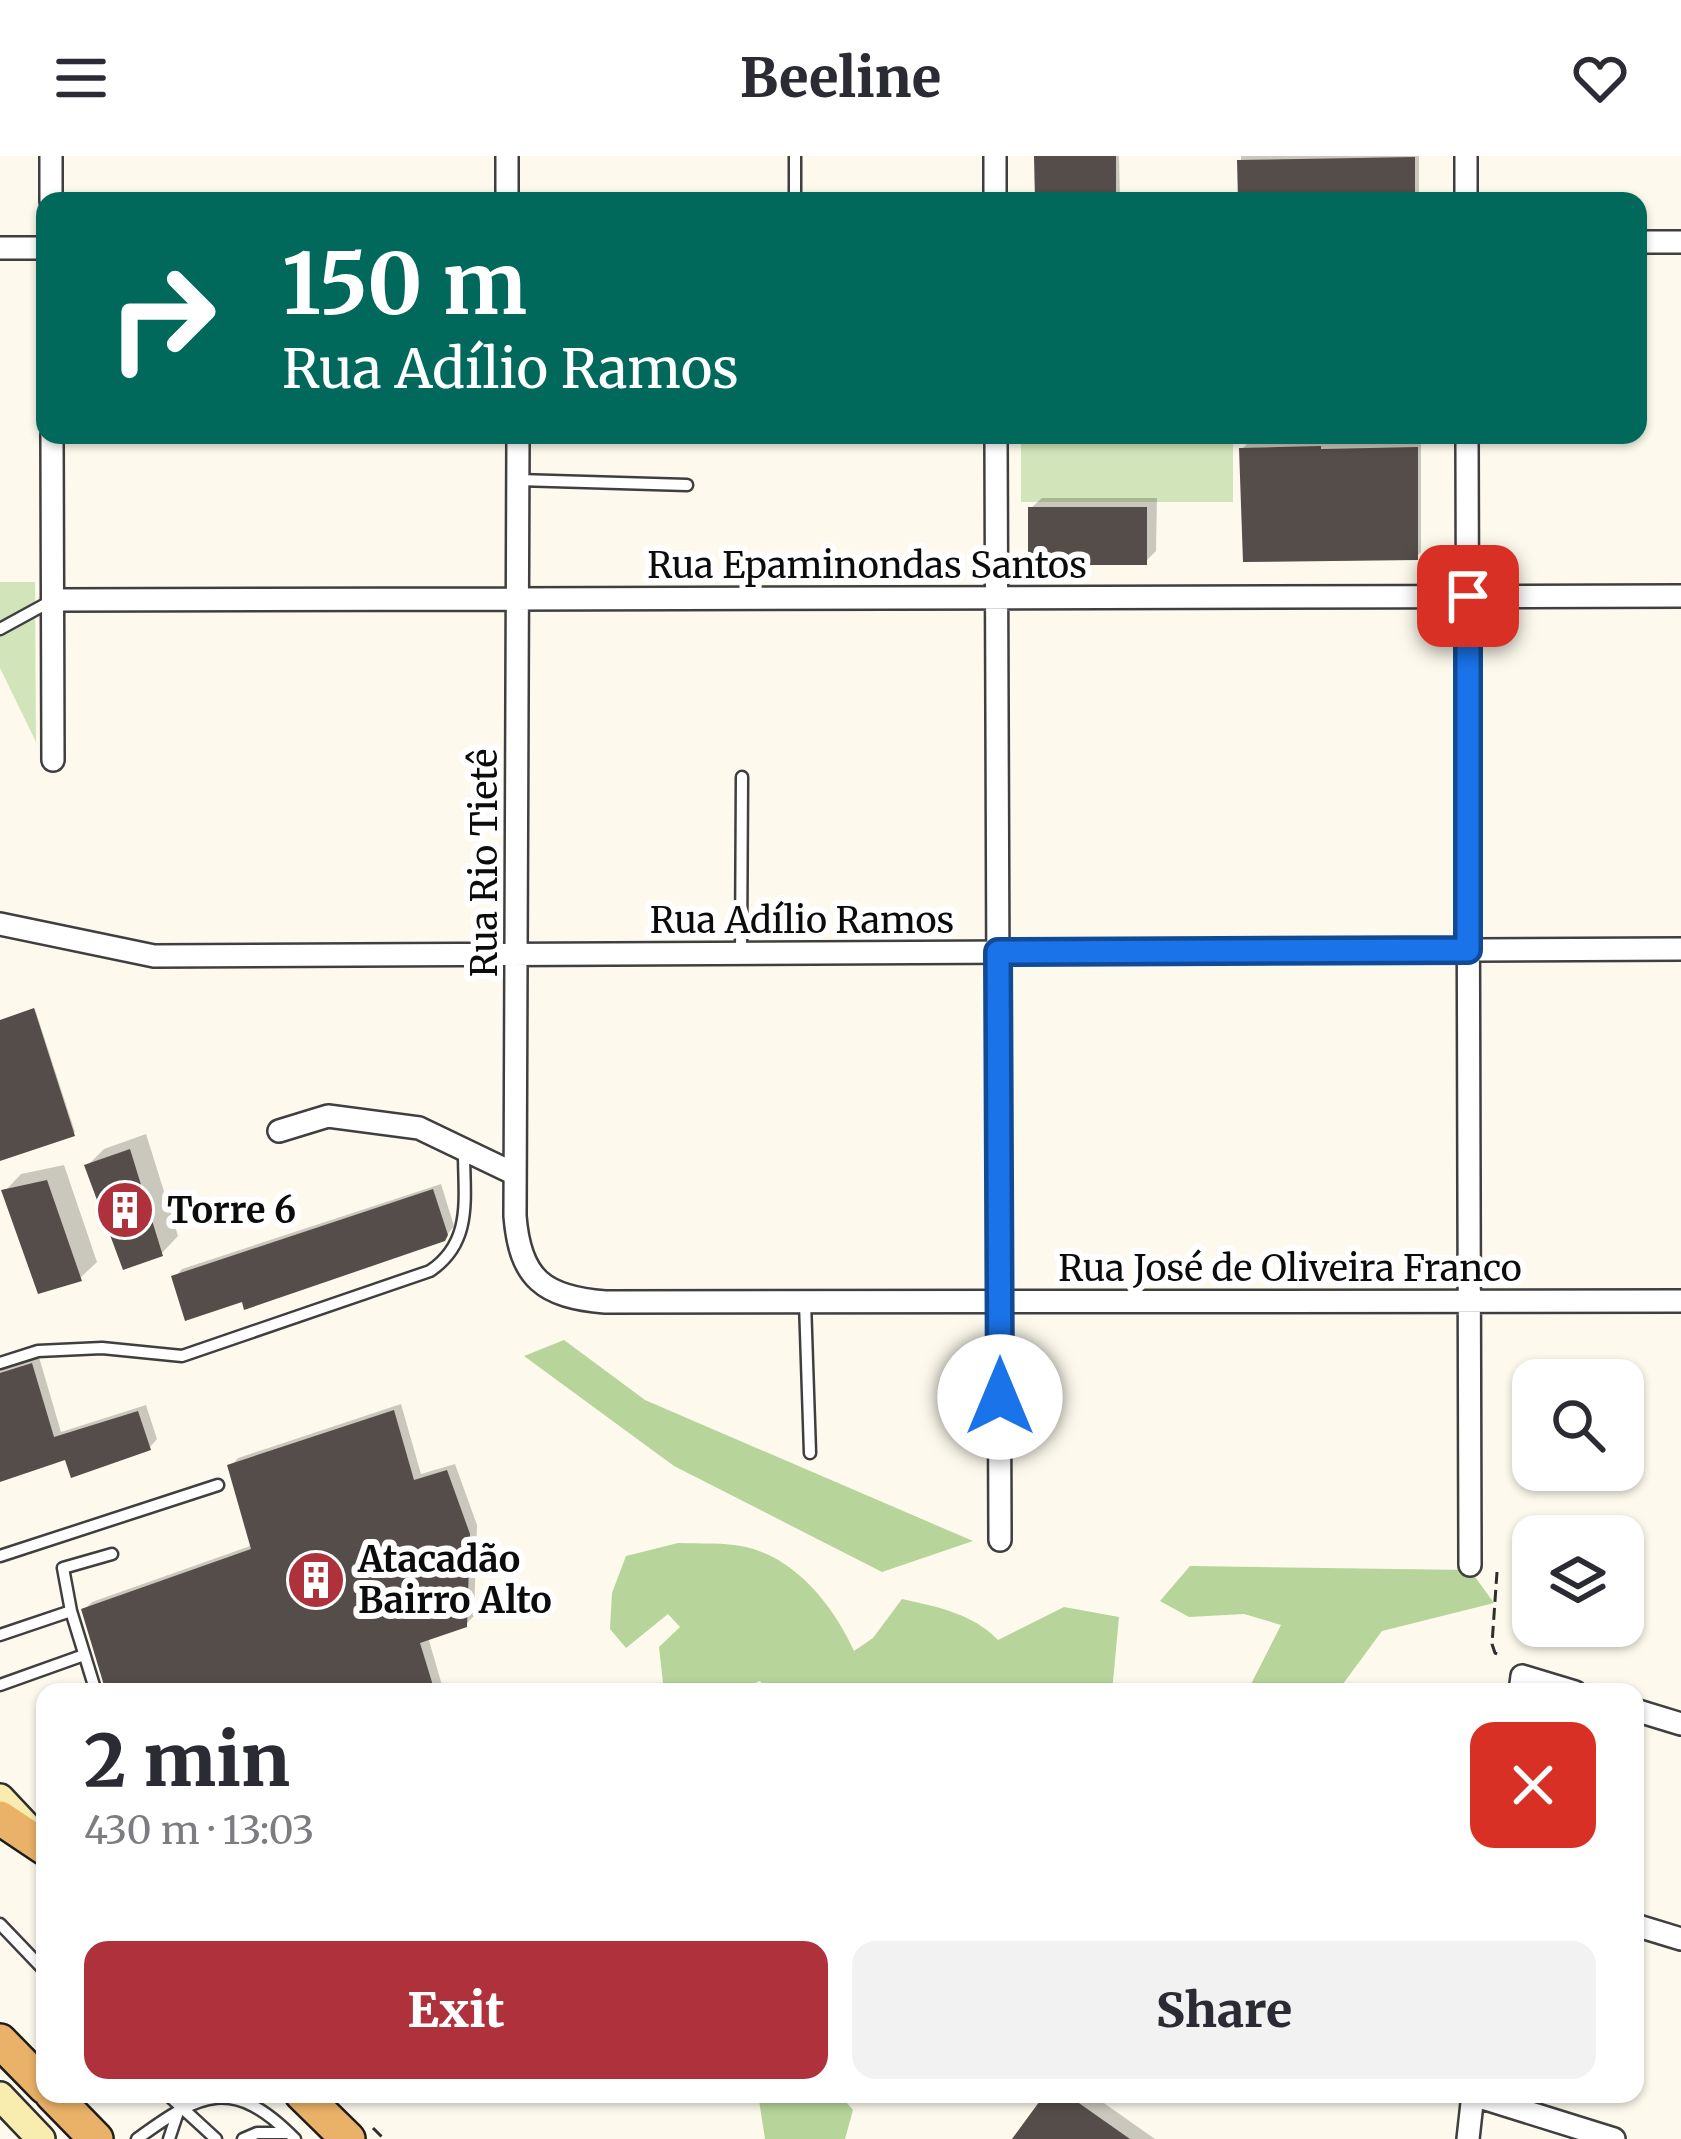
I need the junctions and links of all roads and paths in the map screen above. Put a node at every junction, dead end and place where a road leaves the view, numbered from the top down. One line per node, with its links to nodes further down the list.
1 (51, 156): 6 (street)
2 (507, 156): 7 (street)
3 (795, 156): 8 (lane)
4 (994, 156): 9 (street)
5 (1466, 156): 10 (street)
6 (51, 192)
7 (507, 192)
8 (795, 192)
9 (995, 192)
10 (1466, 192)
11 (1647, 242): 12 (street)
12 (1681, 242)
13 (0, 248): 14 (street)
14 (36, 248)
15 (52, 444): 25 (street)
16 (518, 444): 19 (street, Rua Rio Tietê)
17 (996, 444): 23 (street)
18 (1467, 444): 21 (street)
19 (518, 480): 20 (lane); 24 (street, Rua Rio Tietê)
20 (687, 484)
21 (1468, 596): 22 (street, Rua Epaminondas Santos); 23 (street, Rua Epaminondas Santos); 31 (street)
22 (1681, 596)
23 (996, 598): 24 (street, Rua Epaminondas Santos); 32 (street)
24 (518, 599): 25 (street, Rua Epaminondas Santos); 34 (street, Rua Rio Tietê)
25 (52, 600): 26 (lane); 27 (street)
26 (0, 629)
27 (53, 760)
28 (742, 777): 33 (lane)
29 (0, 925): 34 (street, Rua Adílio Ramos)
30 (1681, 949): 31 (street, Rua Adílio Ramos)
31 (1468, 950): 32 (street, Rua Adílio Ramos); 39 (street)
32 (998, 952): 33 (street, Rua Adílio Ramos); 42 (street)
33 (741, 953): 34 (street, Rua Adílio Ramos)
34 (516, 955): 37 (street, Rua Rio Tietê)
35 (279, 1131): 36 (street)
36 (464, 1149): 37 (street); 43 (lane)
37 (515, 1174): 38 (street, Rua Rio Tietê)
38 (541, 1285): 41 (street, Rua José de Oliveira Franco)
39 (1469, 1301): 40 (street, Rua José de Oliveira Franco); 42 (street, Rua José de Oliveira Franco); 49 (street)
40 (1681, 1301)
41 (805, 1302): 42 (street, Rua José de Oliveira Franco); 44 (lane)
42 (999, 1302): 46 (street)
43 (0, 1363)
44 (810, 1453)
45 (218, 1485): 48 (lane)
46 (1000, 1540)
47 (112, 1553): 51 (lane)
48 (0, 1556)
49 (1470, 1564)
50 (1497, 1572): 54 (path)
51 (71, 1611): 52 (lane); 53 (lane)
52 (0, 1635)
53 (85, 1655): 55 (lane); 56 (lane)
54 (1502, 1656)
55 (93, 1683)
56 (0, 1685)
57 (1644, 1713): 58 (street)
58 (1681, 1724)
59 (0, 1798): 61 (main road)
60 (0, 1818): 62 (highway)
61 (36, 1837)
62 (36, 1841)
63 (0, 1924): 66 (lane)
64 (1644, 1928): 65 (street)
65 (1681, 1940)
66 (36, 1962)
67 (0, 2041): 68 (highway)
68 (36, 2078)
69 (0, 2096): 79 (main road)
70 (61, 2103): 80 (highway)
71 (176, 2103): 77 (lane)
72 (196, 2103): 77 (lane)
73 (247, 2103): 78 (lane)
74 (311, 2103): 85 (highway)
75 (1472, 2103): 86 (street)
76 (1499, 2103): 87 (street)
77 (181, 2107): 81 (lane); 82 (lane); 83 (lane)
78 (291, 2136): 84 (lane)
79 (41, 2139)
80 (96, 2139)
81 (137, 2139)
82 (169, 2139)
83 (216, 2139)
84 (243, 2139)
85 (348, 2139)
86 (1468, 2139)
87 (1614, 2139)

